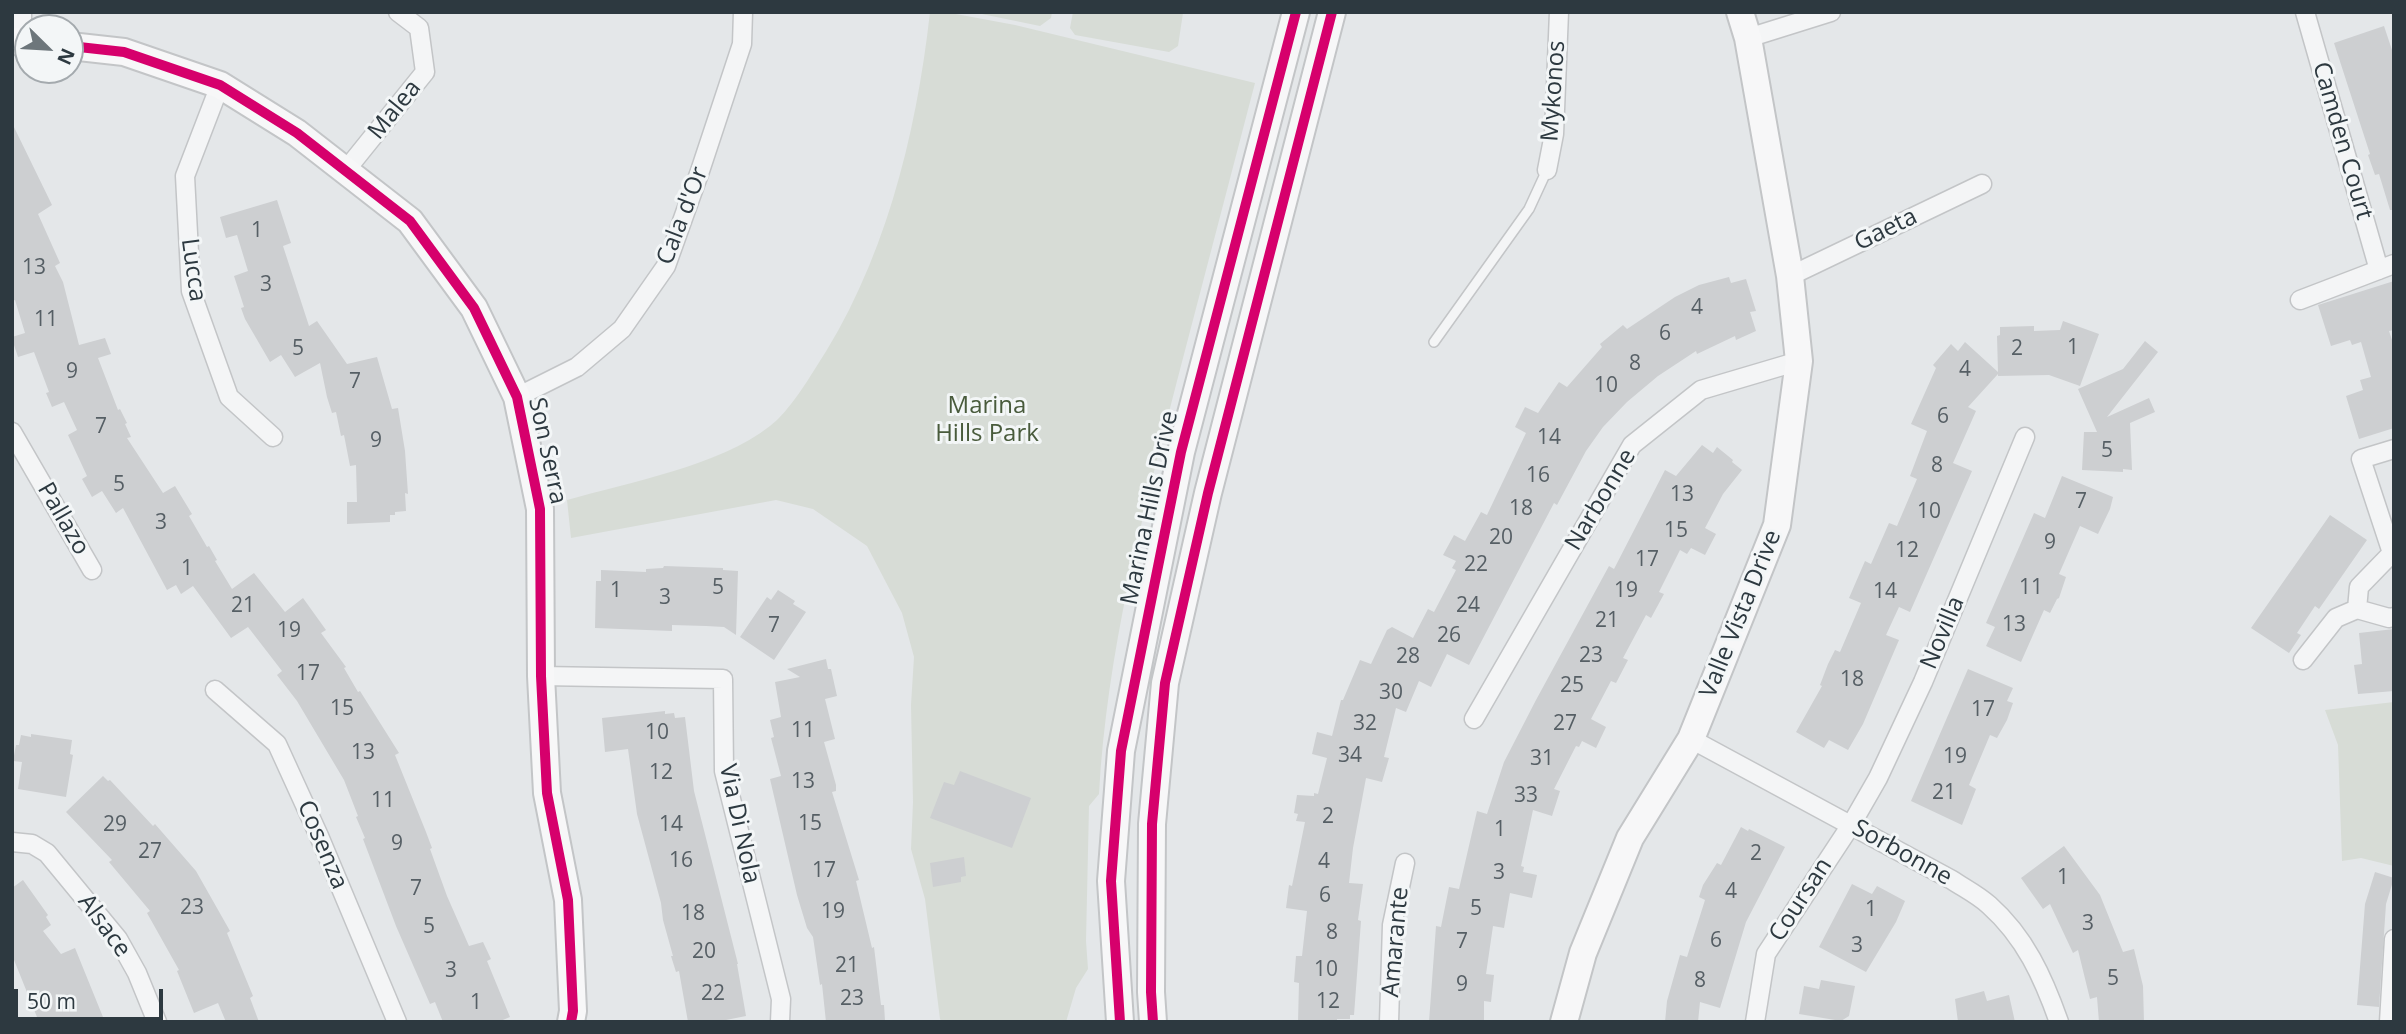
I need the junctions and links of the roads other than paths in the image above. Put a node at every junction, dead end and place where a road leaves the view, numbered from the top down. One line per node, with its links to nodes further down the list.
1 (398, 12): 12 (street, Malea)
2 (743, 12): 20 (street, Cala d'Or)
3 (1296, 12): 42 (street, Marina Hills Drive)
4 (1332, 12): 43 (street)
5 (1559, 12): 13 (street, Mykonos)
6 (1740, 12): 9 (street, Valle Vista Drive)
7 (1831, 12): 9 (street)
8 (2305, 12): 15 (street, Camden Court)
9 (1748, 38): 16 (street, Valle Vista Drive)
10 (84, 48): 11 (street, Son Serra)
11 (220, 85): 12 (street, Son Serra); 22 (street, Lucca)
12 (346, 170): 20 (street, Son Serra)
13 (1547, 170): 18 (lane)
14 (1982, 184): 16 (street, Gaeta)
15 (2386, 267): 17 (street, Camden Court)
16 (1790, 276): 19 (street, Valle Vista Drive)
17 (2300, 300)
18 (1434, 342)
19 (1799, 361): 32 (street, Narbonne); 33 (street, Valle Vista Drive)
20 (517, 397): 30 (street, Son Serra)
21 (12, 432): 26 (street, Pallazo)
22 (273, 437)
23 (2025, 438): 34 (street, Novilla)
24 (2394, 449): 25 (street)
25 (2393, 555): 27 (street)
26 (92, 570)
27 (2357, 609): 28 (street); 29 (street)
28 (2394, 617)
29 (2303, 660)
30 (541, 676): 40 (street, Son Serra); 41 (street, Via Di Nola)
31 (215, 690): 39 (street, Cosenza)
32 (1474, 719)
33 (1691, 739): 34 (street, Sorbonne); 45 (street, Valle Vista Drive)
34 (1851, 824): 46 (street, Coursan); 47 (street, Sorbonne)
35 (12, 842): 38 (street, Alsace)
36 (1405, 863): 44 (street, Amarante)
37 (2394, 939): 48 (street)
38 (157, 1022)
39 (397, 1022)
40 (571, 1022)
41 (780, 1022)
42 (1120, 1022)
43 (1153, 1022)
44 (1389, 1022)
45 (1563, 1022)
46 (1755, 1022)
47 (2059, 1022)
48 (2389, 1022)

